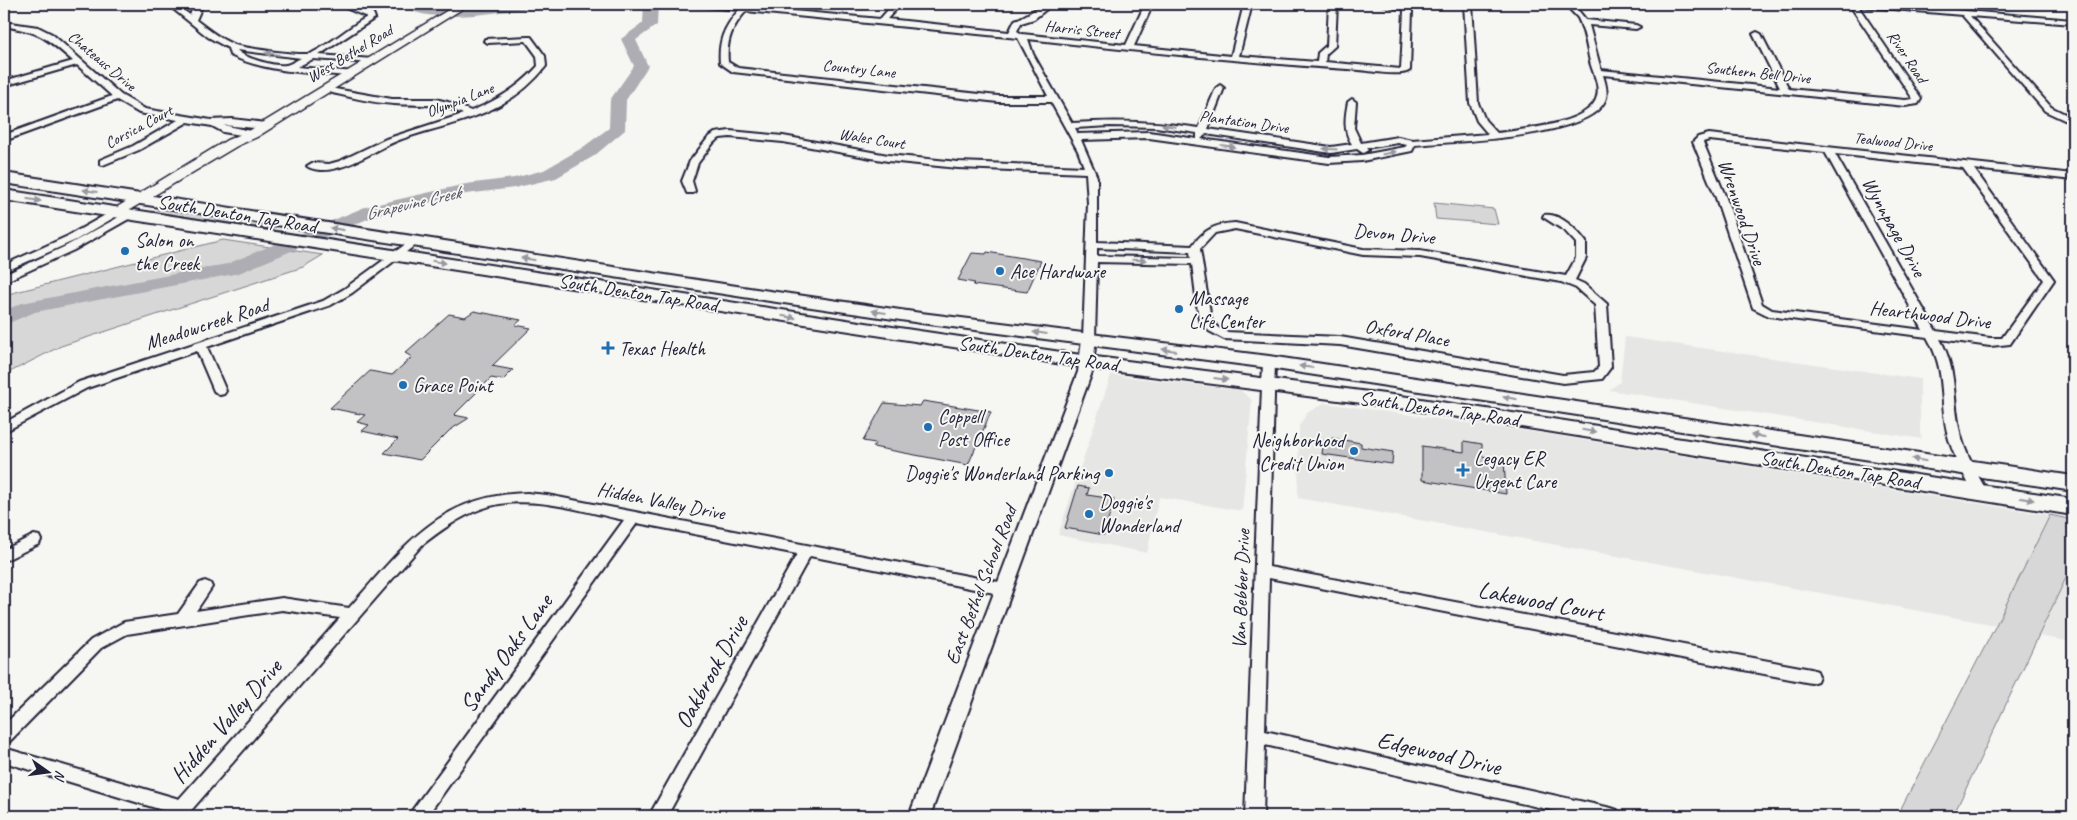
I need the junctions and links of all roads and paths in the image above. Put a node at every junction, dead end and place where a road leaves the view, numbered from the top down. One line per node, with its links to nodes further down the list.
1 (171, 4): 19 (street)
2 (199, 4): 19 (street)
3 (340, 4): 30 (street)
4 (465, 4): 32 (main road, West Bethel Road)
5 (698, 4): 16 (street, Harris Street)
6 (897, 4): 20 (street)
7 (1049, 4): 18 (street)
8 (1149, 4): 29 (street)
9 (1248, 4): 31 (street)
10 (1333, 4): 34 (street)
11 (1385, 4): 34 (street, Harris Street)
12 (1468, 4): 54 (street)
13 (1568, 4): 21 (street, Plantation Drive)
14 (1853, 4): 45 (street, River Road)
15 (1859, 4): 17 (street)
16 (744, 9): 20 (street, Harris Street); 43 (street, Country Lane)
17 (1964, 13): 22 (street); 48 (street)
18 (1031, 17): 26 (street); 26 (street)
19 (192, 20): 28 (street)
20 (881, 22): 26 (street, Harris Street)
21 (1584, 22): 24 (street); 36 (street, Plantation Drive)
22 (2073, 22)
23 (4, 24): 33 (street, Chateaus Drive)
24 (1636, 27)
25 (1757, 34): 41 (street)
26 (1024, 38): 29 (street, Harris Street); 43 (street)
27 (488, 41): 46 (street, Olympia Lane)
28 (232, 47): 30 (street, one-way to 28); 35 (street)
29 (1129, 48): 31 (street, Harris Street)
30 (311, 57): 32 (street); 35 (street)
31 (1234, 58): 34 (street, Harris Street)
32 (372, 61): 37 (main road, West Bethel Road)
33 (78, 62): 38 (street); 42 (street, Chateaus Drive)
34 (1321, 64)
35 (289, 67): 37 (street)
36 (1597, 72): 41 (street, Southern Bell Drive); 54 (street, Plantation Drive)
37 (352, 74): 40 (main road, West Bethel Road)
38 (4, 84)
39 (1220, 88): 52 (street)
40 (327, 89): 46 (street); 50 (main road, West Bethel Road)
41 (1786, 91): 45 (street, Southern Bell Drive)
42 (118, 97): 47 (street, Chateaus Drive); 56 (street)
43 (1054, 99): 51 (street)
44 (1352, 102): 60 (street)
45 (1915, 102)
46 (469, 114): 64 (street, Olympia Lane)
47 (188, 118): 49 (street, Chateaus Drive); 63 (street, Corsica Court)
48 (2073, 121)
49 (212, 123): 50 (street, Chateaus Drive); 53 (street, Chateaus Drive)
50 (266, 126): 53 (main road, West Bethel Road)
51 (1069, 126): 52 (street, Plantation Drive, one-way to 51); 55 (street)
52 (1202, 131): 58 (street); 60 (street, Plantation Drive, one-way to 52)
53 (253, 134): 71 (main road, West Bethel Road)
54 (1493, 134): 59 (street, Plantation Drive)
55 (1075, 137): 58 (street, Plantation Drive); 66 (street)
56 (4, 138)
57 (1709, 138): 61 (street, Tealwood Drive); 85 (street, Wrenwood Drive)
58 (1197, 141): 62 (street, Plantation Drive, one-way to 62)
59 (1412, 143): 60 (street, Plantation Drive); 62 (street, Plantation Drive, one-way to 59)
60 (1358, 146): 62 (street)
61 (1828, 150): 65 (street, Tealwood Drive); 87 (street, Wynnpage Drive)
62 (1370, 157)
63 (104, 162)
64 (312, 166)
65 (1966, 166): 67 (street, Tealwood Drive); 87 (street, Hearthwood Drive)
66 (1089, 170): 69 (street, Wales Court); 75 (street)
67 (2073, 177)
68 (4, 178): 71 (main road, South Denton Tap Road, one-way to 68)
69 (690, 191)
70 (4, 195): 72 (main road, South Denton Tap Road, one-way to 72)
71 (146, 199): 72 (main road, West Bethel Road); 74 (main road, South Denton Tap Road, one-way to 71)
72 (123, 213): 76 (main road, South Denton Tap Road); 79 (street); 81 (street)
73 (1548, 217): 82 (street)
74 (414, 241): 76 (street, Meadowcreek Road); 80 (main road, South Denton Tap Road, one-way to 74)
75 (1091, 245): 77 (street); 78 (street)
76 (397, 255): 83 (main road, South Denton Tap Road, one-way to 83); 89 (street, Meadowcreek Road)
77 (1196, 255): 78 (street, one-way to 77); 82 (street, Devon Drive); 82 (street, Oxford Place)
78 (1091, 259): 88 (street)
79 (4, 269)
80 (624, 274): 83 (main road); 84 (main road, South Denton Tap Road)
81 (4, 280)
82 (1575, 284)
83 (610, 289): 86 (main road, South Denton Tap Road)
84 (753, 294): 86 (main road); 88 (main road, South Denton Tap Road, one-way to 84)
85 (1757, 306): 87 (street, Hearthwood Drive)
86 (741, 310): 90 (main road, South Denton Tap Road, one-way to 90)
87 (1933, 335): 97 (street, Wynnpage Drive)
88 (1089, 339): 90 (street, East Bethel School Road); 91 (main road, South Denton Tap Road, one-way to 88)
89 (201, 346): 93 (street); 96 (street, Meadowcreek Road)
90 (1088, 362): 92 (main road, South Denton Tap Road, one-way to 92); 107 (street, East Bethel School Road)
91 (1269, 362): 92 (street, Van Bebber Drive); 94 (main road, South Denton Tap Road, one-way to 91)
92 (1267, 384): 95 (main road, South Denton Tap Road); 105 (street, Van Bebber Drive)
93 (220, 391)
94 (1558, 405): 95 (main road); 97 (main road, South Denton Tap Road, one-way to 94)
95 (1562, 427): 99 (main road, South Denton Tap Road, one-way to 99)
96 (4, 428)
97 (1967, 468): 98 (main road, South Denton Tap Road); 99 (street, Wynnpage Drive)
98 (2073, 484)
99 (1980, 492): 100 (main road, South Denton Tap Road, one-way to 100)
100 (2073, 507)
101 (634, 517): 103 (street, Hidden Valley Drive); 108 (street, Hidden Valley Drive); 114 (street, Sandy Oaks Lane)
102 (34, 540): 104 (street)
103 (806, 550): 107 (street, Hidden Valley Drive); 115 (street, Oakbrook Drive)
104 (4, 556)
105 (1262, 571): 110 (street, Lakewood Court); 112 (street, Van Bebber Drive)
106 (205, 588): 109 (street)
107 (1004, 589): 116 (street, East Bethel School Road)
108 (350, 614): 109 (street); 113 (street, Hidden Valley Drive)
109 (182, 620): 111 (street)
110 (1811, 676)
111 (4, 736)
112 (1257, 736): 117 (street, Van Bebber Drive); 118 (street, Edgewood Drive)
113 (4, 755)
114 (416, 816)
115 (658, 816)
116 (919, 816)
117 (1254, 816)
118 (1611, 816)

